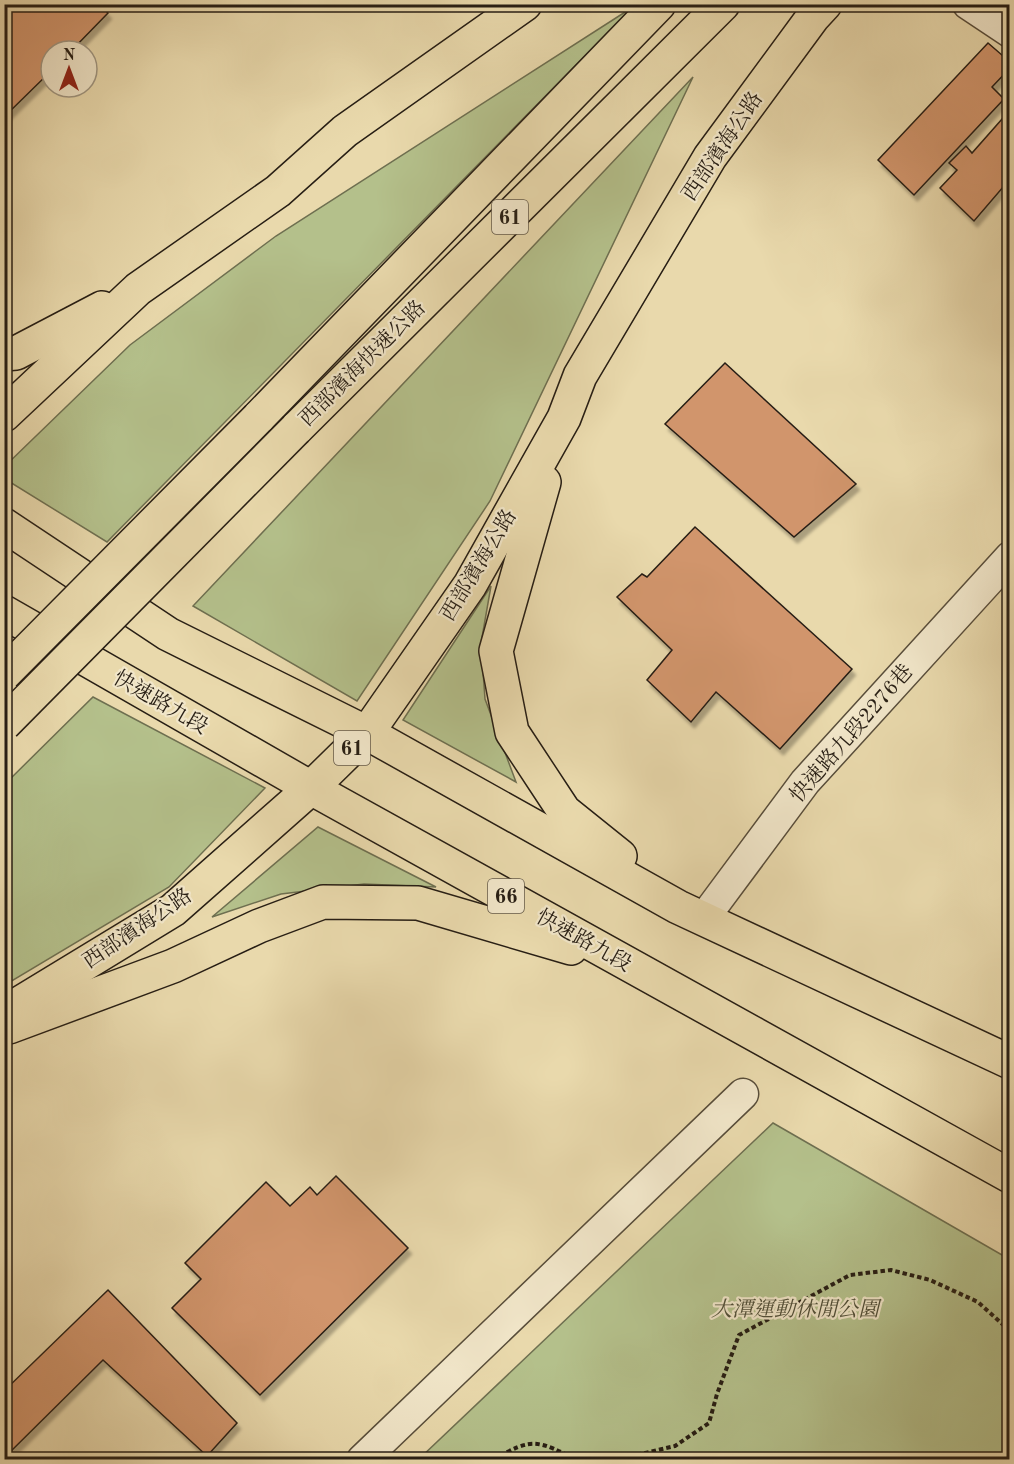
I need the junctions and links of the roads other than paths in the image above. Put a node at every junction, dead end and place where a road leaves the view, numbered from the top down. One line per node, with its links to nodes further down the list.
1 (525, 4): 7 (main road)
2 (659, 4): 14 (main road, 西部濱海快速公路 / 61, bridge)
3 (723, 4): 15 (main road, 西部濱海快速公路 / 61, bridge)
4 (825, 4): 10 (main road, 西部濱海公路 / 61)
5 (968, 4): 6 (street)
6 (1010, 32)
7 (138, 289): 8 (main road); 9 (main road)
8 (4, 354)
9 (4, 415)
10 (564, 418): 16 (main road, 西部濱海公路 / 61); 18 (main road)
11 (4, 525): 16 (main road)
12 (1010, 557): 18 (street, 快速路九段2276巷)
13 (4, 612): 17 (main road, 快速路九段 / 66)
14 (4, 674)
15 (4, 724)
16 (367, 733): 17 (main road, 西部濱海公路 / 61); 18 (main road)
17 (311, 788): 19 (main road, 快速路九段 / 66); 20 (main road, 西部濱海公路 / 61)
18 (691, 912): 22 (main road)
19 (631, 966): 21 (main road); 24 (main road, 快速路九段 / 66)
20 (4, 1013)
21 (4, 1029)
22 (1010, 1062)
23 (742, 1094): 25 (street)
24 (1010, 1176)
25 (362, 1460)

